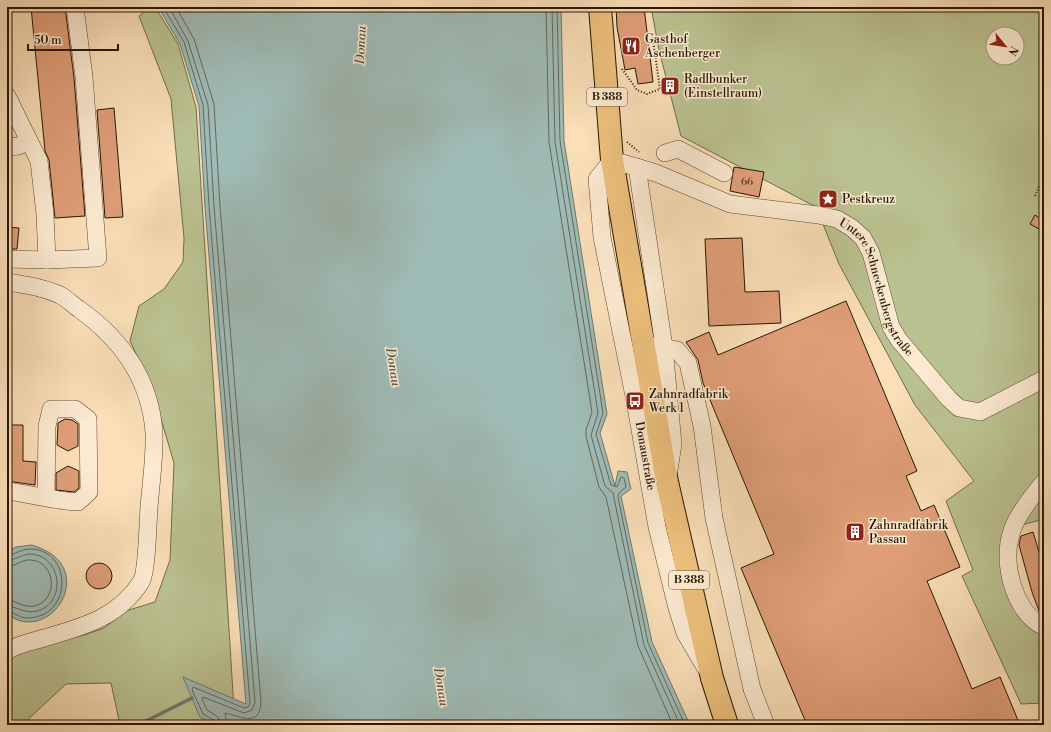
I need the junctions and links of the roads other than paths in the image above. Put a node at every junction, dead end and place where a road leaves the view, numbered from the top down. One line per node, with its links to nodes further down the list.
1 (75, 7): 11 (street)
2 (600, 7): 7 (main road, Donaustraße / B 388)
3 (7, 96): 4 (street)
4 (29, 140): 5 (street); 11 (street)
5 (7, 147)
6 (665, 153): 9 (street)
7 (612, 160): 8 (street, Untere Schneckenbergstraße); 13 (main road, Donaustraße / B 388); 20 (street, Donaustraße / B 388)
8 (638, 167): 13 (street); 14 (street, Untere Schneckenbergstraße)
9 (724, 173)
10 (7, 259): 11 (street)
11 (47, 260)
12 (7, 282): 19 (street)
13 (655, 346): 20 (main road, Donaustraße / B 388); 22 (street)
14 (1044, 379)
15 (1044, 482): 18 (street)
16 (7, 491): 17 (street)
17 (46, 498): 17 (street)
18 (1044, 627)
19 (7, 651)
20 (712, 678): 21 (main road, Donaustraße / B 388)
21 (727, 725)
22 (766, 725)

